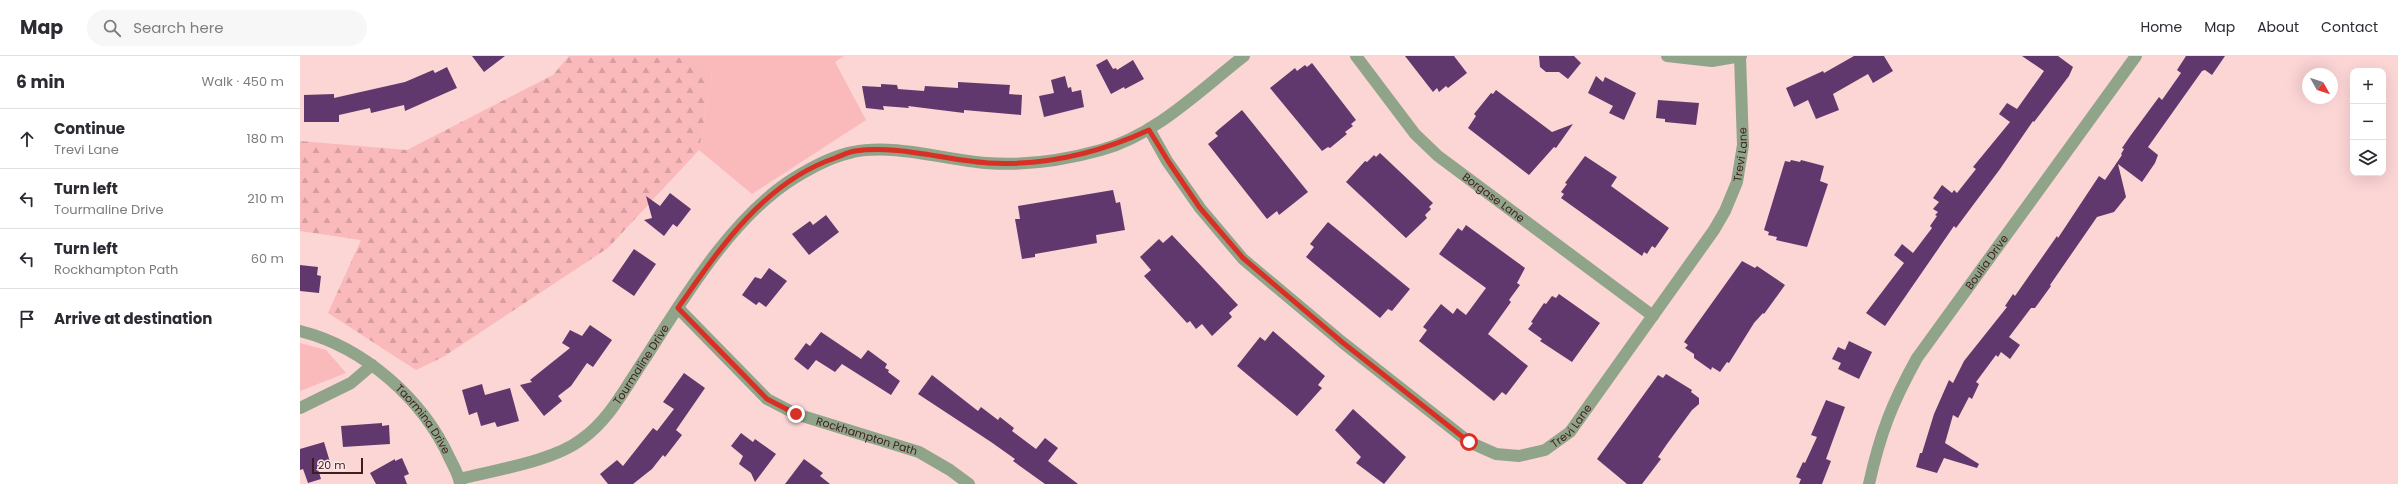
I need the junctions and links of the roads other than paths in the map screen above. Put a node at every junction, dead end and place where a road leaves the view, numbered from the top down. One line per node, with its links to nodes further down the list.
1 (1244, 56): 6 (street, Tourmaline Drive)
2 (1356, 56): 8 (street, Borgase Lane)
3 (1667, 56): 4 (street)
4 (1740, 56): 8 (street, Trevi Lane)
5 (2136, 56): 14 (street, Boulia Drive)
6 (1149, 130): 7 (street, Tourmaline Drive); 8 (street, Trevi Lane)
7 (678, 308): 12 (street, Tourmaline Drive); 13 (street, Rockhampton Path)
8 (1653, 316)
9 (300, 330): 10 (street, Taormina Drive)
10 (372, 365): 11 (street); 12 (street, Taormina Drive)
11 (300, 408)
12 (460, 482)
13 (969, 484)
14 (1870, 484)

